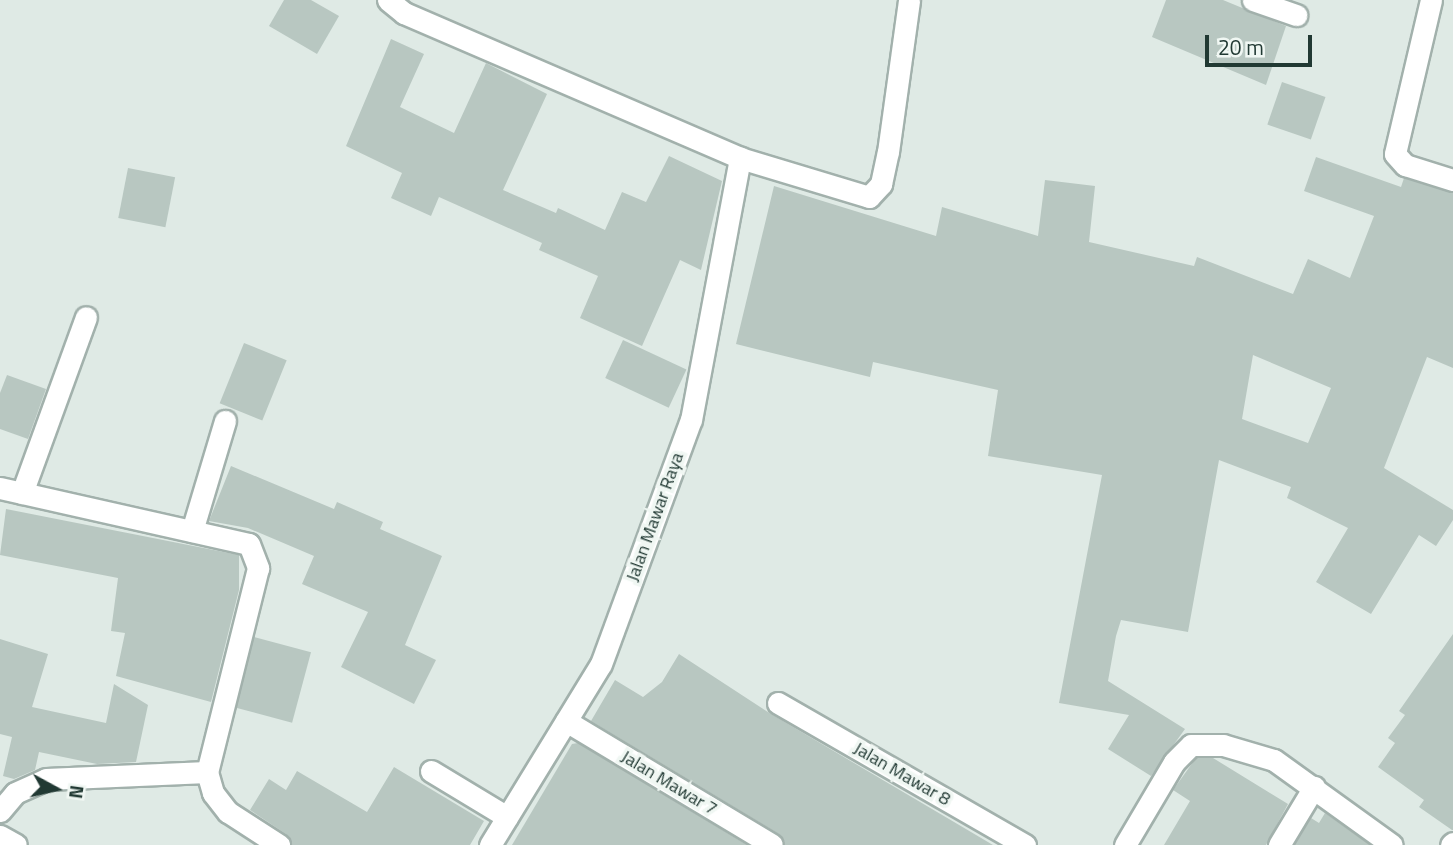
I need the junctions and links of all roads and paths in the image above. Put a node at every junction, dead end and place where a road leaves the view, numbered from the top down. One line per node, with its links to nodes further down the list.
1 (388, 0): 6 (street)
2 (909, 0): 6 (street)
3 (1254, 0): 5 (street)
4 (1431, 0): 7 (street)
5 (1296, 15)
6 (740, 158): 14 (street, Jalan Mawar Raya)
7 (1453, 180)
8 (86, 317): 11 (street)
9 (225, 421): 12 (street)
10 (0, 488): 11 (street)
11 (22, 493): 12 (street)
12 (192, 531): 16 (street)
13 (778, 703): 25 (street, Jalan Mawar 8)
14 (566, 721): 19 (street, Jalan Mawar Raya); 24 (street, Jalan Mawar 7)
15 (431, 771): 19 (street)
16 (210, 782): 18 (street); 22 (street)
17 (1314, 787): 26 (street); 27 (street); 28 (street)
18 (0, 811)
19 (507, 817): 23 (street, Jalan Mawar Raya)
20 (0, 836): 21 (street)
21 (16, 845)
22 (279, 845)
23 (490, 845)
24 (772, 845)
25 (1025, 845)
26 (1125, 845)
27 (1279, 845)
28 (1392, 845)

